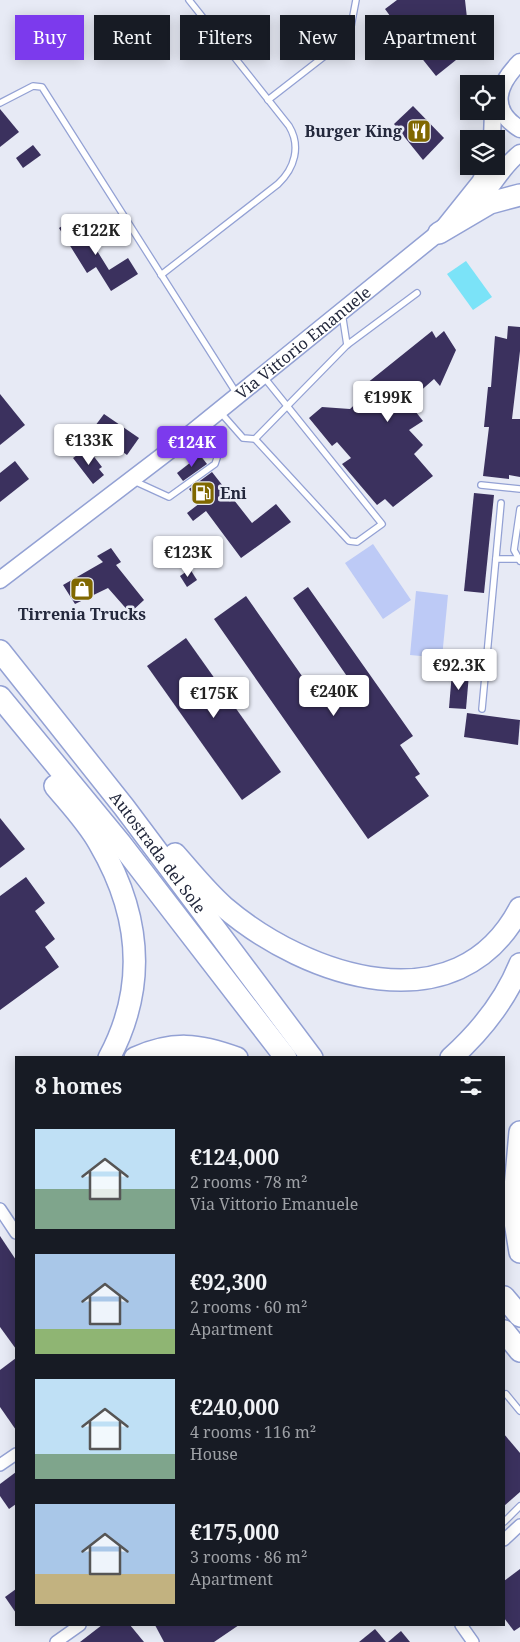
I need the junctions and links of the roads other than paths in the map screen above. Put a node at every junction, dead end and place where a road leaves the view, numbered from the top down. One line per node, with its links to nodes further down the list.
1 (189, 0): 5 (lane)
2 (356, 0): 5 (lane)
3 (520, 62): 4 (main road)
4 (505, 79)
5 (268, 100): 13 (lane)
6 (0, 103): 13 (lane)
7 (505, 114): 8 (main road)
8 (520, 129)
9 (520, 152): 12 (main road, Via Vittorio Emanuele)
10 (484, 175): 12 (main road, Via Vittorio Emanuele)
11 (520, 195): 12 (highway)
12 (439, 233): 15 (main road, Via Vittorio Emanuele)
13 (161, 275): 18 (lane)
14 (417, 293): 16 (lane)
15 (342, 312): 16 (lane); 17 (main road, Via Vittorio Emanuele)
16 (347, 345): 19 (lane)
17 (263, 376): 18 (main road, Via Vittorio Emanuele); 19 (lane)
18 (238, 396): 20 (main road, Via Vittorio Emanuele)
19 (287, 406): 21 (lane); 21 (lane)
20 (214, 415): 21 (lane); 22 (main road, Via Vittorio Emanuele); 22 (lane)
21 (255, 439)
22 (132, 480): 29 (main road, Via Vittorio Emanuele)
23 (481, 485): 24 (lane)
24 (520, 489)
25 (501, 503): 27 (lane)
26 (520, 509): 28 (lane)
27 (496, 559): 28 (lane); 32 (lane)
28 (519, 560)
29 (0, 580)
30 (0, 651): 34 (highway, Autostrada del Sole)
31 (0, 697): 40 (highway, Autostrada del Sole)
32 (482, 709)
33 (0, 714): 37 (highway)
34 (124, 807): 35 (highway); 41 (highway, Autostrada del Sole)
35 (520, 908)
36 (520, 964): 42 (highway)
37 (110, 1056)
38 (141, 1056): 39 (highway)
39 (231, 1056)
40 (284, 1056)
41 (311, 1056)
42 (453, 1056)
43 (520, 1132): 46 (highway)
44 (0, 1209): 45 (street)
45 (15, 1232)
46 (520, 1252)
47 (505, 1298): 48 (highway)
48 (520, 1316)
49 (505, 1332): 50 (highway)
50 (520, 1351)
51 (506, 1394): 52 (lane)
52 (520, 1411)
53 (15, 1455): 54 (street)
54 (0, 1465)
55 (520, 1506): 56 (lane)
56 (505, 1521)
57 (520, 1525): 58 (street)
58 (505, 1539)
59 (79, 1626): 61 (street)
60 (462, 1626): 62 (street)
61 (56, 1642)
62 (474, 1642)

